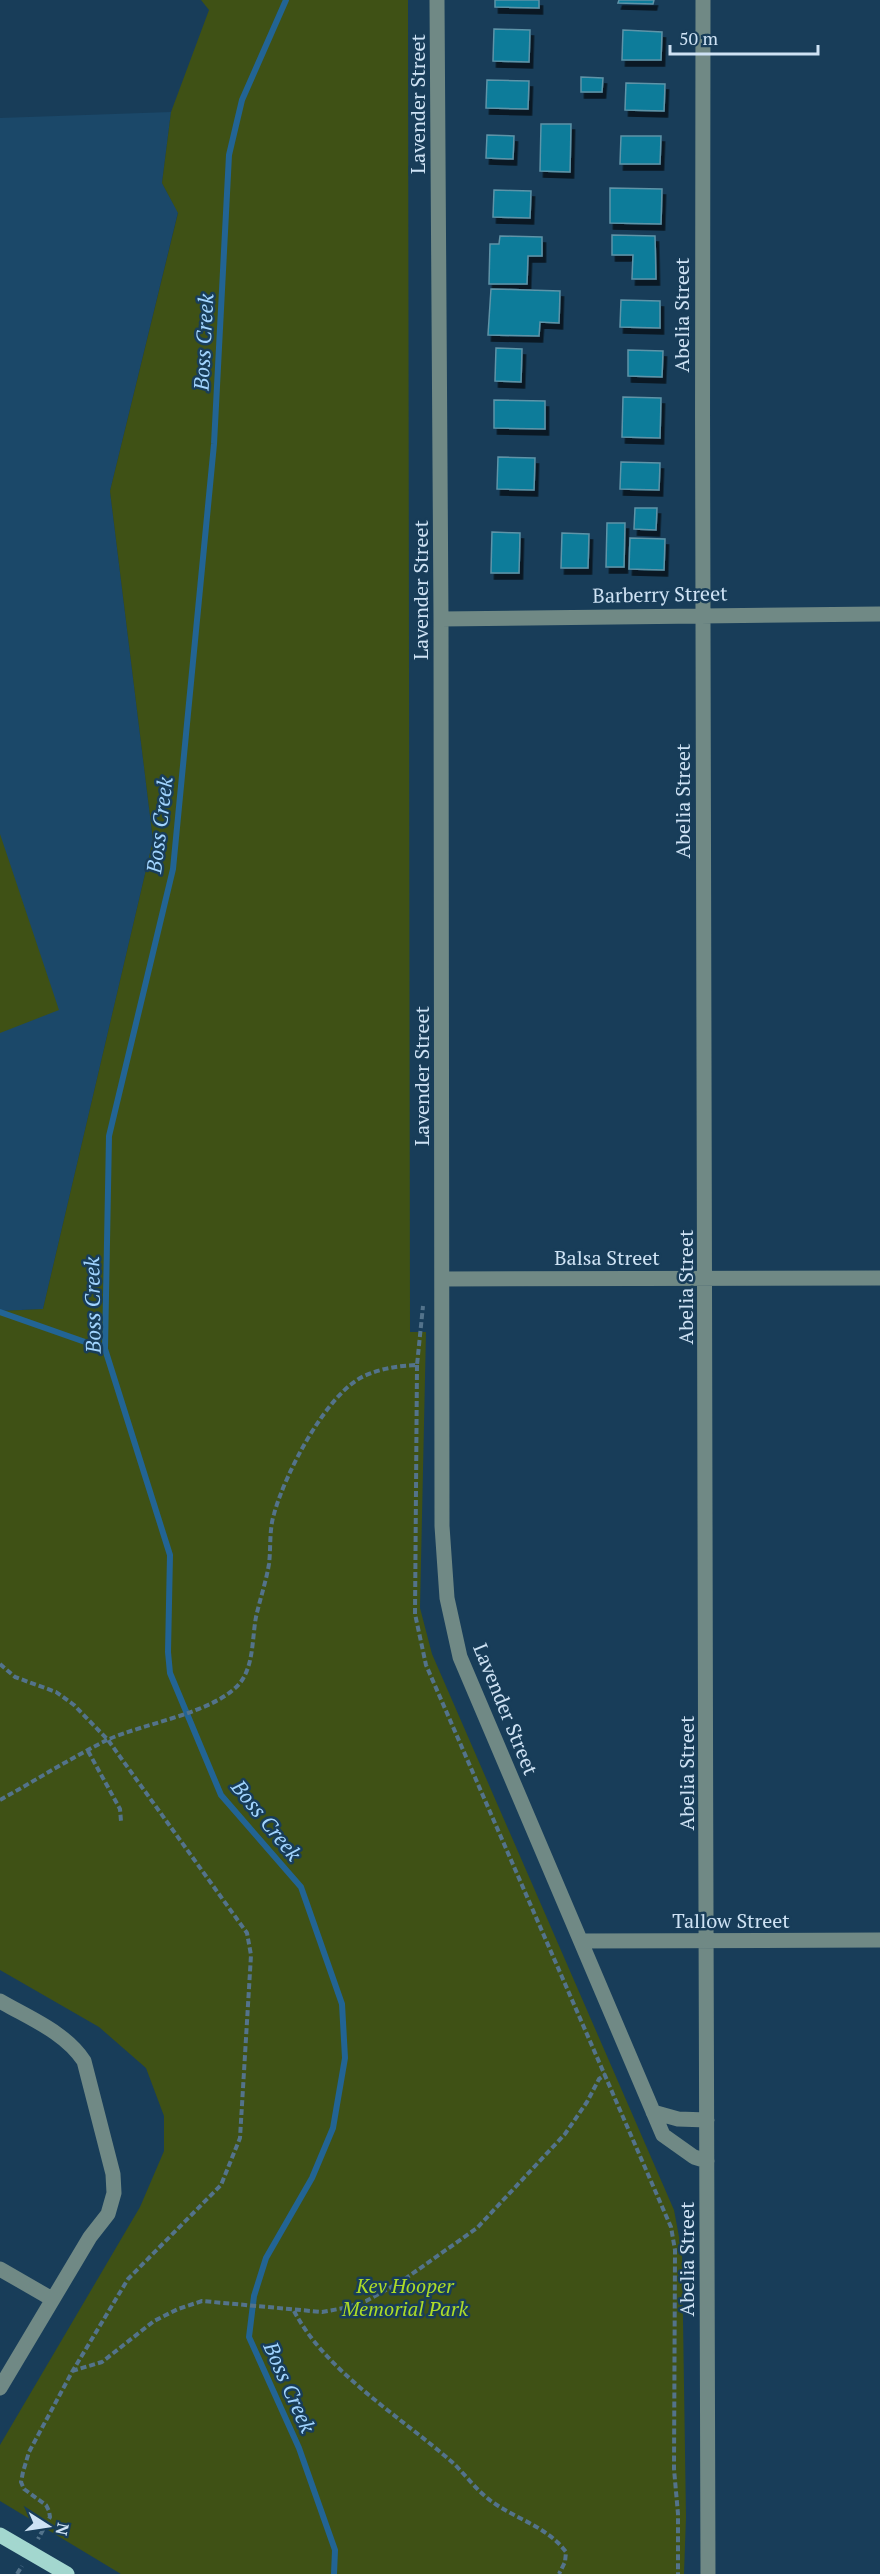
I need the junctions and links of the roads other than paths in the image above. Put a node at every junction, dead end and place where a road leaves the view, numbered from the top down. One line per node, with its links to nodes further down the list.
1 (437, 0): 5 (street, Lavender Street)
2 (703, 0): 3 (street, Abelia Street)
3 (702, 614): 4 (street, Barberry Street); 5 (street, Barberry Street); 6 (street, Abelia Street)
4 (880, 614)
5 (441, 619): 8 (street, Lavender Street)
6 (706, 1278): 7 (street, Balsa Street); 8 (street, Balsa Street); 11 (street, Abelia Street)
7 (880, 1278)
8 (443, 1279): 10 (street, Lavender Street)
9 (880, 1940): 11 (street, Tallow Street)
10 (581, 1941): 11 (street, Tallow Street); 13 (street, Lavender Street)
11 (707, 1941): 14 (street, Abelia Street)
12 (0, 2001): 17 (street)
13 (653, 2112): 14 (street); 15 (street, Lavender Street)
14 (707, 2120): 15 (street, Abelia Street)
15 (707, 2161): 21 (street, Abelia Street)
16 (0, 2269): 17 (street)
17 (52, 2299): 18 (street)
18 (0, 2388)
19 (0, 2535): 20 (main road)
20 (67, 2574)
21 (708, 2574)

